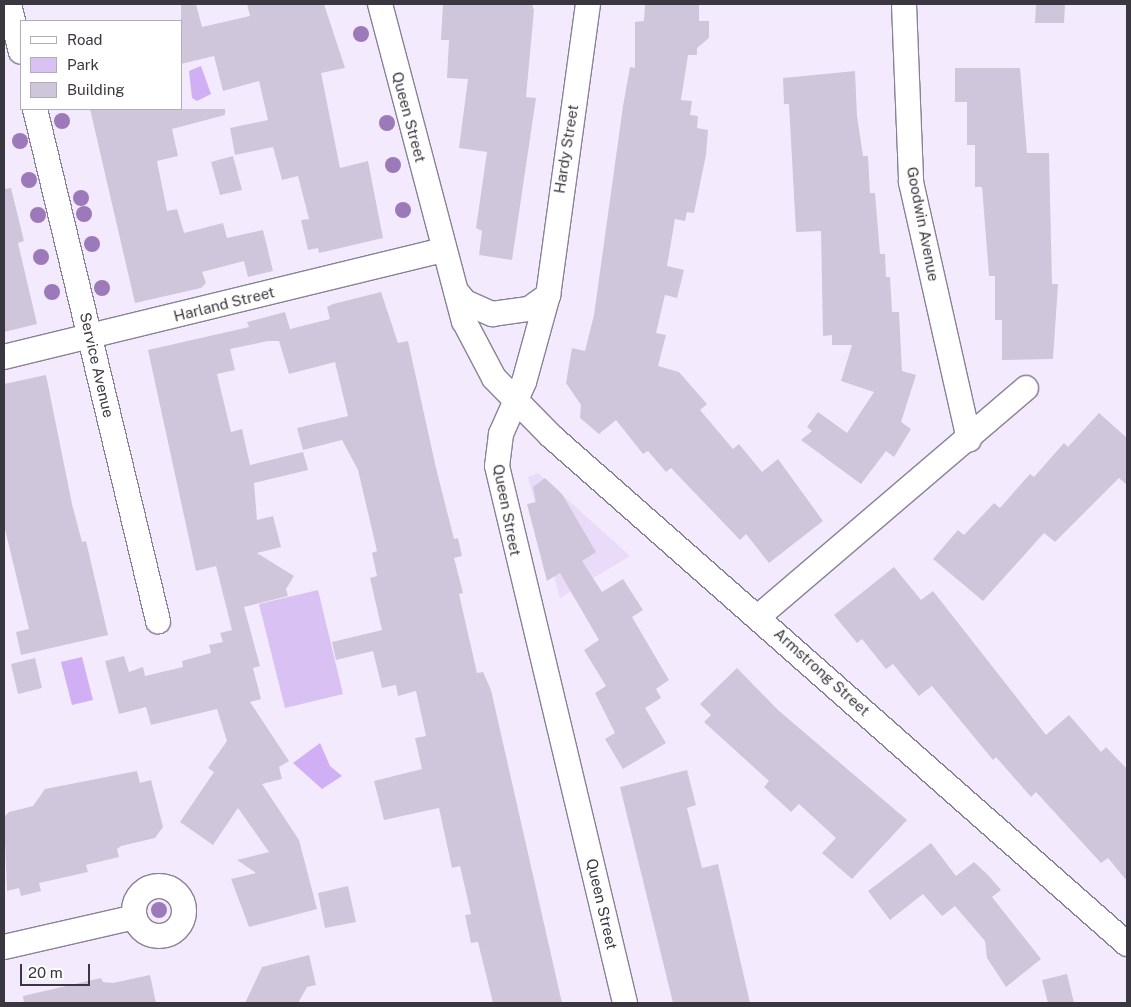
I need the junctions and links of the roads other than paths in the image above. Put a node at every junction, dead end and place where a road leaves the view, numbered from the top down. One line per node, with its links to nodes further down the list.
1 (10, 4): 5 (street)
2 (380, 4): 7 (street, Queen Street)
3 (588, 4): 9 (street, Hardy Street)
4 (904, 4): 14 (street, Goodwin Avenue)
5 (20, 48)
6 (35, 110): 10 (street, Service Avenue)
7 (444, 250): 8 (street, Queen Street); 10 (street, Harland Street)
8 (456, 291): 9 (street); 13 (street, Queen Street)
9 (548, 295): 13 (street, Hardy Street)
10 (90, 337): 11 (street, Harland Street); 16 (street, Service Avenue)
11 (4, 357)
12 (1026, 388): 14 (street)
13 (515, 402): 15 (street, Armstrong Street); 20 (street, Queen Street)
14 (969, 440): 15 (street)
15 (759, 616): 18 (street, Armstrong Street)
16 (158, 621)
17 (135, 917): 19 (street)
18 (1127, 944)
19 (4, 947)
20 (625, 1003)

